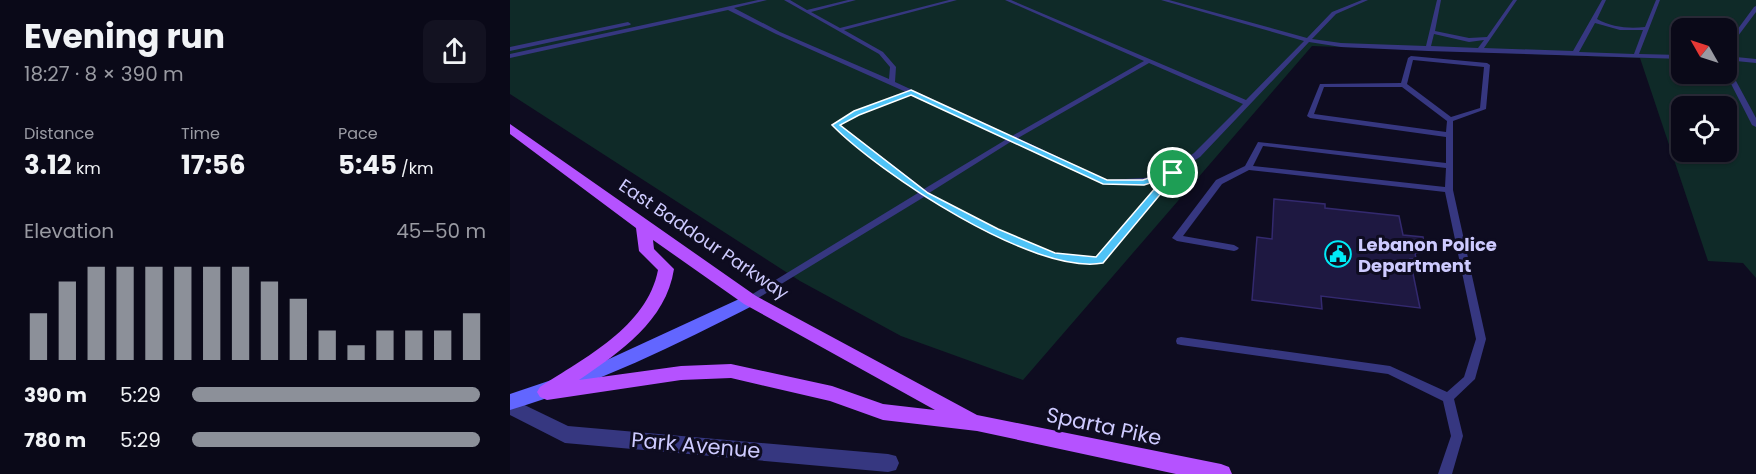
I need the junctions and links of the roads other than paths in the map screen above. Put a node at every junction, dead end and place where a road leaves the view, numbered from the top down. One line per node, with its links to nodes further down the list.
1 (739, 0): 17 (lane)
2 (765, 0): 13 (lane)
3 (786, 0): 15 (lane)
4 (854, 0): 15 (lane)
5 (955, 0): 19 (lane)
6 (1007, 0): 33 (lane)
7 (1163, 0): 24 (lane)
8 (1366, 0): 24 (lane)
9 (1439, 0): 21 (lane)
10 (1515, 0): 23 (lane)
11 (1604, 0): 16 (lane)
12 (1658, 0): 18 (lane)
13 (729, 8): 20 (lane); 35 (lane)
14 (1756, 8): 22 (lane)
15 (808, 11): 19 (lane)
16 (1594, 20): 18 (lane); 28 (lane)
17 (607, 28): 20 (lane); 25 (lane)
18 (1647, 28): 29 (lane)
19 (841, 30): 35 (lane)
20 (614, 33): 30 (lane)
21 (1432, 33): 23 (lane); 26 (lane)
22 (1737, 35)
23 (1489, 38): 27 (lane)
24 (1308, 40): 26 (lane); 39 (lane)
25 (510, 49)
26 (1428, 49): 27 (lane)
27 (1480, 50): 28 (lane)
28 (1575, 53): 29 (lane)
29 (1636, 55): 31 (lane)
30 (510, 56)
31 (1671, 57)
32 (1737, 59): 34 (lane)
33 (1148, 61): 39 (lane); 44 (lane)
34 (1756, 61)
35 (892, 83): 38 (lane)
36 (1734, 84): 41 (lane)
37 (1404, 85): 40 (lane); 40 (lane); 43 (lane)
38 (911, 92): 44 (lane); 49 (lane)
39 (1247, 103): 47 (lane)
40 (1450, 120): 43 (lane)
41 (1756, 125)
42 (510, 128): 50 (main road, East Baddour Parkway)
43 (1450, 135): 45 (lane)
44 (1013, 138): 47 (lane); 49 (lane)
45 (1450, 166): 46 (lane); 48 (lane)
46 (1248, 168): 48 (lane); 51 (lane)
47 (1173, 173): 49 (lane)
48 (1449, 190): 55 (lane)
49 (925, 194): 52 (lane)
50 (643, 226): 52 (main road, East Baddour Parkway); 54 (main road)
51 (1234, 248)
52 (750, 300): 54 (street, Park Avenue); 57 (main road, East Baddour Parkway)
53 (1181, 341): 55 (lane)
54 (547, 392): 56 (street, Park Avenue); 57 (main road)
55 (1448, 398): 60 (lane)
56 (510, 404): 58 (street, Park Avenue)
57 (976, 423): 59 (main road, Sparta Pike)
58 (888, 463)
59 (1221, 474)
60 (1445, 474)

